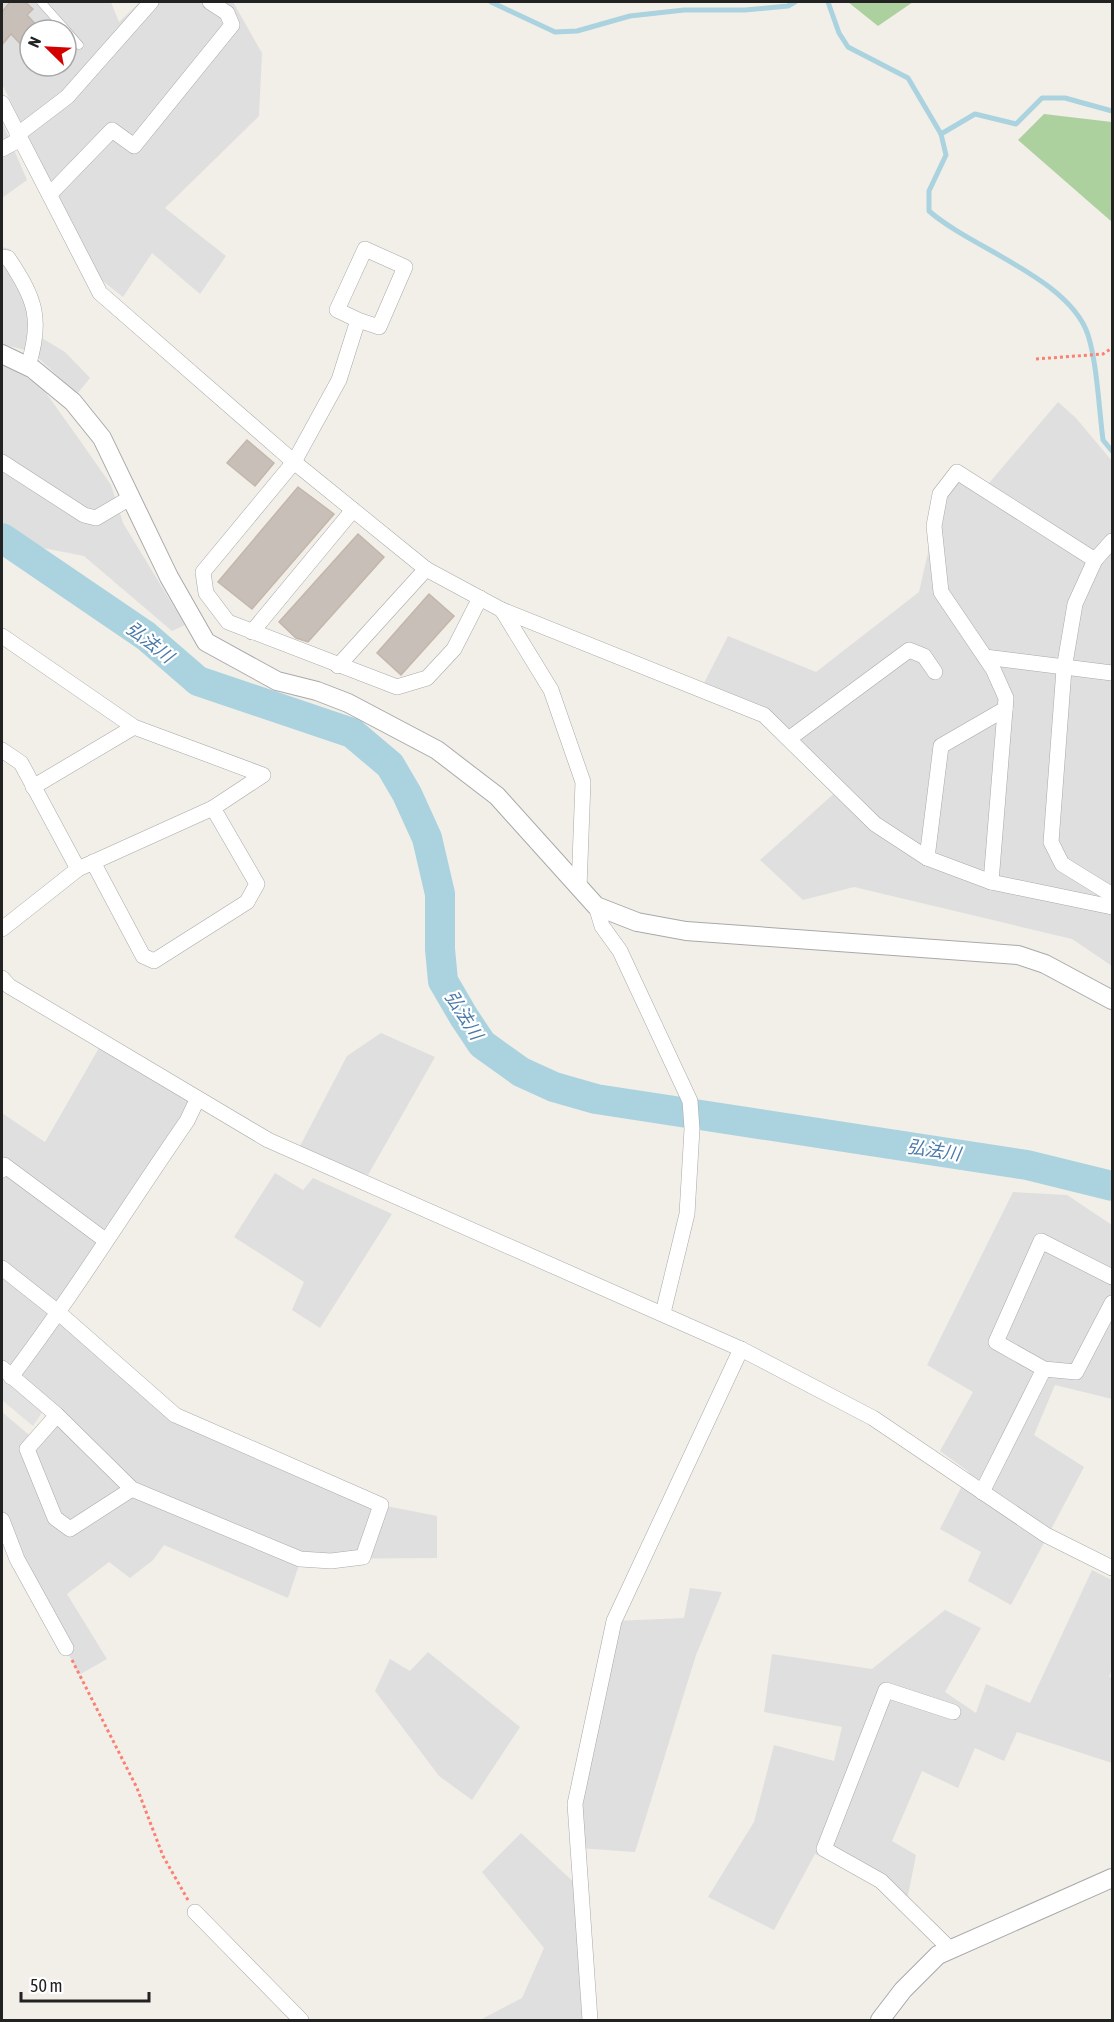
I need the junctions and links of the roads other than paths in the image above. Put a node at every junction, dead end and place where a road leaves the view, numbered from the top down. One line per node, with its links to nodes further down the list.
1 (41, 2): 4 (lane)
2 (151, 2): 6 (street)
3 (210, 2): 8 (street)
4 (55, 18)
5 (2, 103): 6 (street)
6 (18, 137): 7 (street); 8 (street)
7 (2, 149)
8 (50, 194): 14 (street)
9 (2, 257): 12 (street)
10 (358, 321): 10 (street); 14 (street)
11 (2, 354): 12 (street)
12 (28, 366): 15 (street)
13 (2, 462): 15 (street)
14 (294, 462): 16 (street); 22 (street)
15 (130, 498): 39 (street)
16 (353, 510): 19 (street); 22 (street)
17 (1113, 541): 18 (street)
18 (1095, 560): 24 (street); 26 (street)
19 (426, 569): 20 (street); 25 (street)
20 (480, 598): 21 (street); 25 (street)
21 (502, 610): 31 (street); 39 (street)
22 (252, 632): 25 (street)
23 (2, 636): 30 (street)
24 (985, 657): 26 (street); 29 (street)
25 (338, 666)
26 (1064, 669): 28 (street); 40 (street)
27 (935, 672): 31 (street)
28 (1113, 673)
29 (1005, 709): 35 (street); 38 (street)
30 (134, 728): 33 (street); 34 (street)
31 (790, 738): 35 (street)
32 (2, 750): 33 (street)
33 (33, 788): 37 (street)
34 (213, 808): 36 (street); 36 (street)
35 (927, 858): 38 (street)
36 (93, 862): 37 (street)
37 (78, 869): 42 (street)
38 (990, 882): 40 (street)
39 (579, 888): 41 (street)
40 (1110, 897)
41 (596, 906): 44 (street); 52 (street)
42 (2, 929)
43 (2, 978): 45 (street)
44 (1113, 1000)
45 (197, 1100): 47 (street); 52 (street)
46 (2, 1170): 47 (street)
47 (105, 1240): 51 (street)
48 (2, 1268): 51 (street)
49 (1113, 1277): 54 (street)
50 (1113, 1303): 54 (street)
51 (59, 1313): 55 (street); 57 (street)
52 (663, 1313): 53 (street)
53 (741, 1348): 58 (street); 67 (street)
54 (1044, 1370): 58 (street)
55 (6, 1372): 56 (street)
56 (57, 1415): 57 (street); 57 (street)
57 (132, 1489)
58 (982, 1492): 60 (street)
59 (2, 1520): 61 (street)
60 (1113, 1568)
61 (66, 1648)
62 (953, 1712): 65 (street)
63 (1113, 1878): 65 (street)
64 (195, 1912): 66 (street)
65 (950, 1950): 68 (street)
66 (301, 2020)
67 (590, 2020)
68 (880, 2020)

